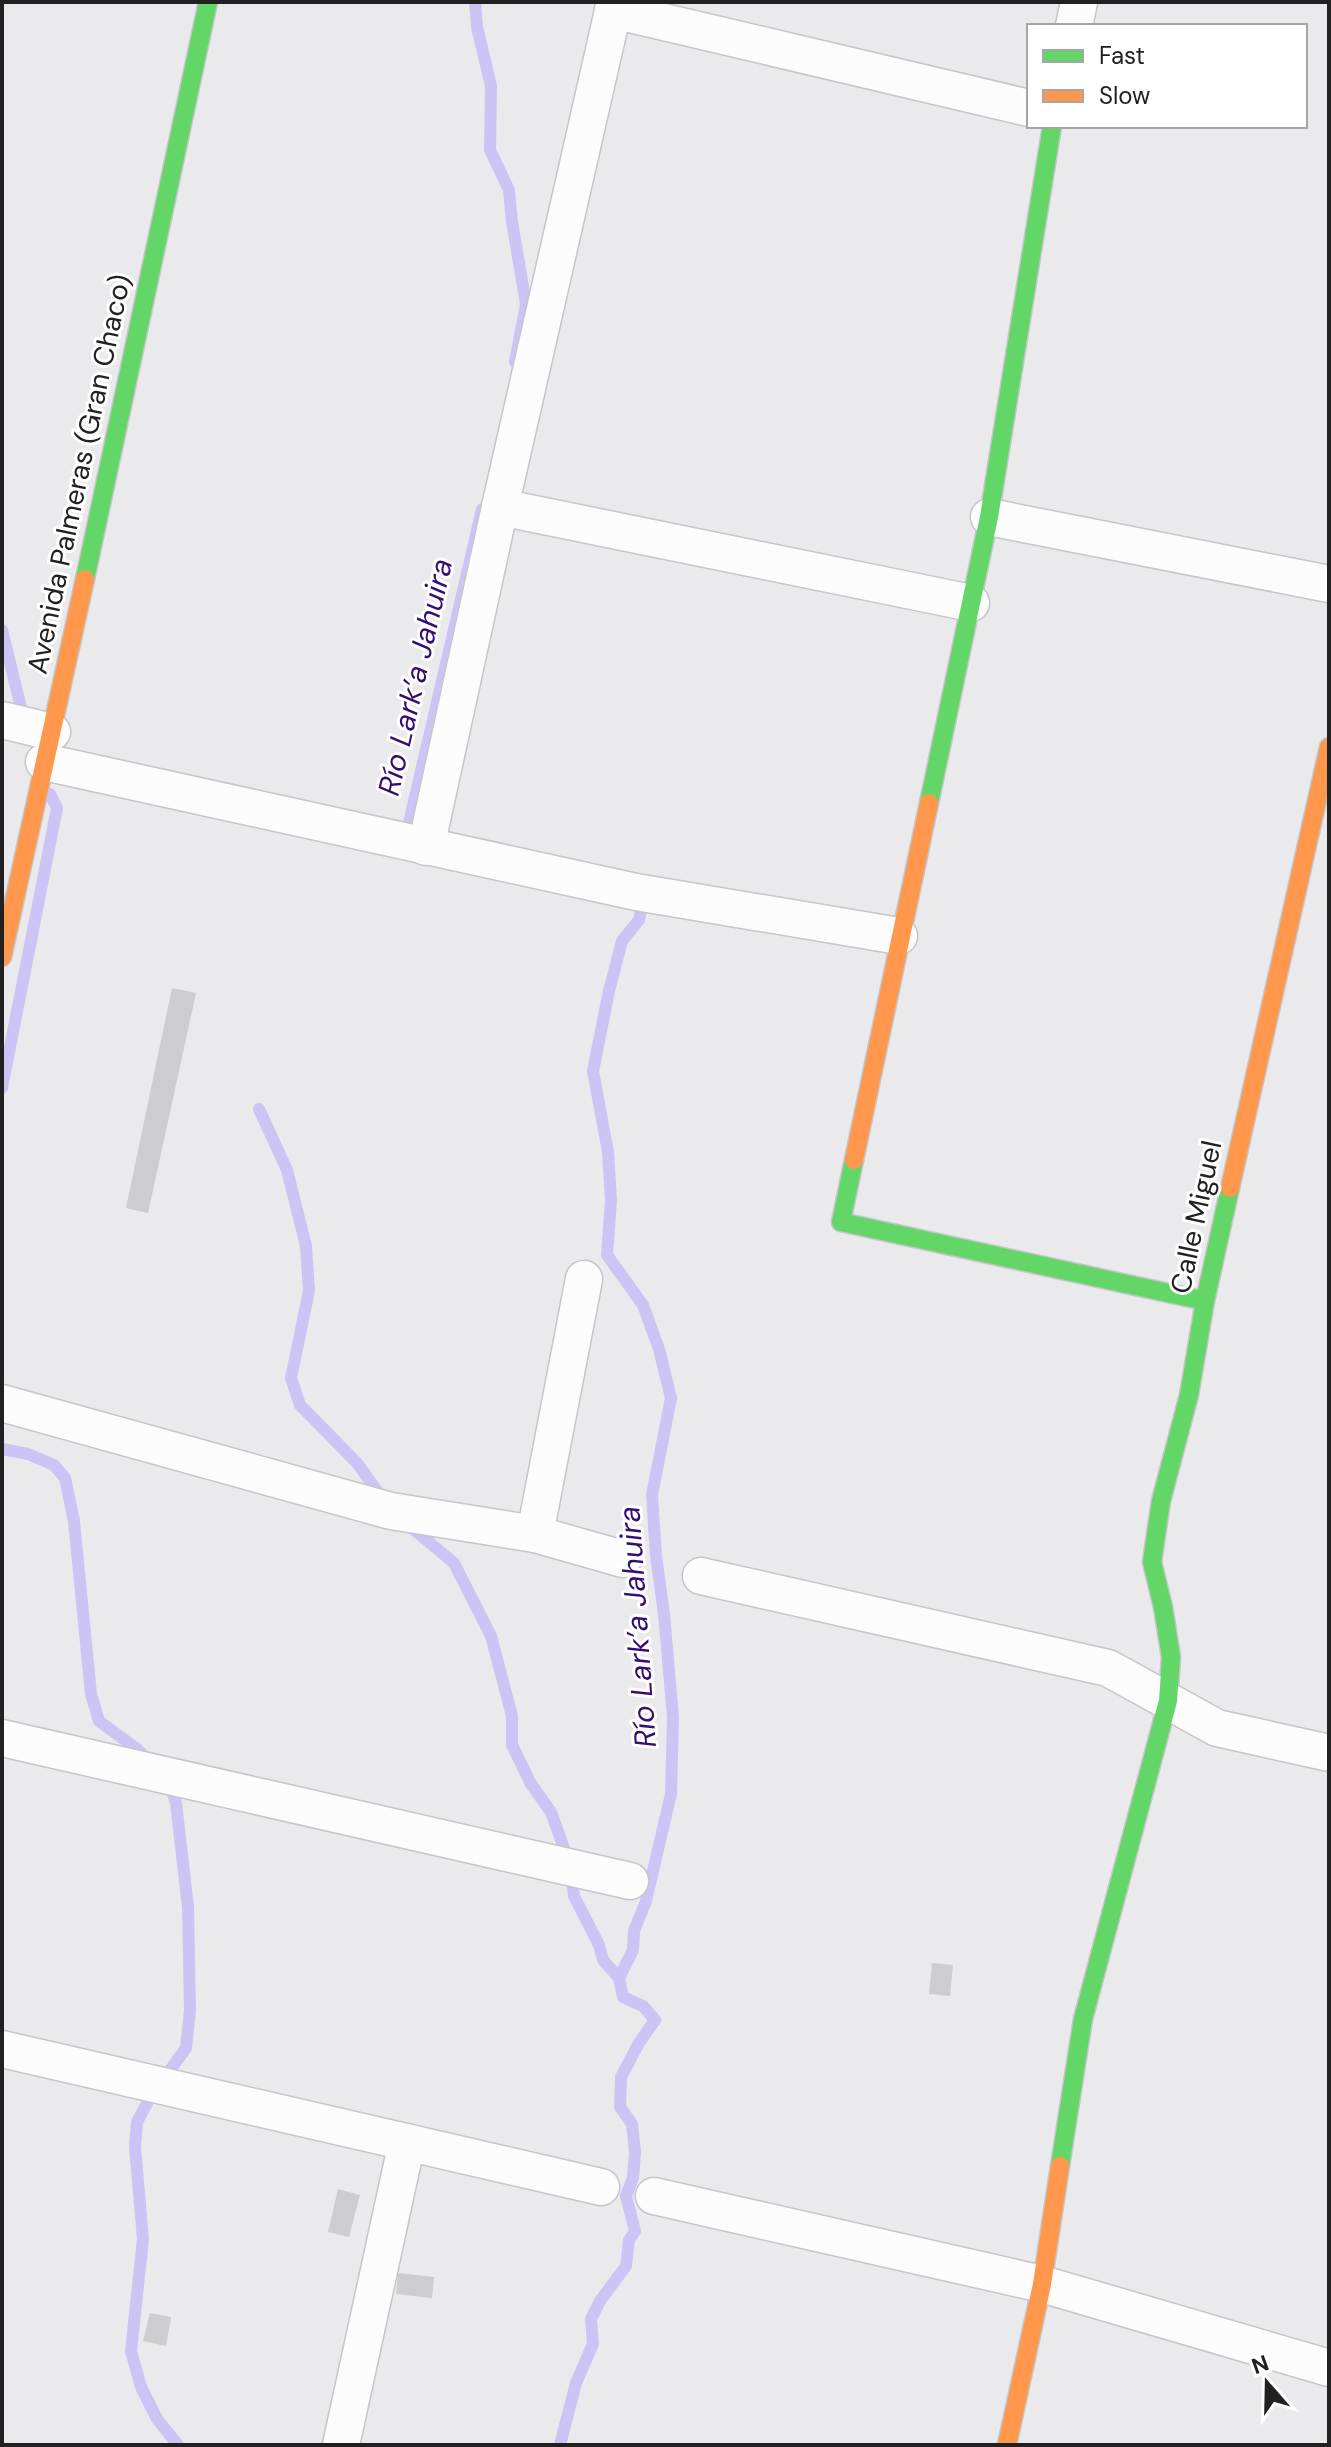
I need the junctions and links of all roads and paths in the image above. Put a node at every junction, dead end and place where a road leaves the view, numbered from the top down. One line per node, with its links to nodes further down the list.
1 (208, 2): 12 (street, Avenida Palmeras (Gran Chaco))
2 (1079, 2): 4 (street)
3 (614, 6): 5 (street); 7 (street)
4 (1074, 24)
5 (1027, 108)
6 (1052, 128): 8 (street)
7 (500, 507): 10 (street); 14 (street)
8 (989, 517): 9 (street); 10 (street)
9 (1329, 584)
10 (971, 603): 15 (street)
11 (2, 720): 12 (street)
12 (48, 747): 14 (street); 16 (street, Avenida Palmeras (Gran Chaco))
13 (1329, 747): 18 (street, Calle Miguel)
14 (426, 847): 15 (street)
15 (899, 936): 18 (street)
16 (2, 957)
17 (584, 1279): 20 (street)
18 (1205, 1301): 23 (street, Calle Miguel)
19 (2, 1403): 20 (street)
20 (535, 1534): 21 (street)
21 (623, 1559)
22 (701, 1576): 23 (street)
23 (1168, 1701): 25 (street); 31 (street, Calle Miguel)
24 (2, 1738): 26 (street)
25 (1329, 1753)
26 (630, 1881)
27 (2, 2049): 28 (street)
28 (407, 2142): 29 (street); 33 (street)
29 (601, 2187)
30 (654, 2196): 31 (street)
31 (1042, 2284): 32 (street); 34 (street, Calle Miguel)
32 (1329, 2368)
33 (341, 2445)
34 (1007, 2445)

